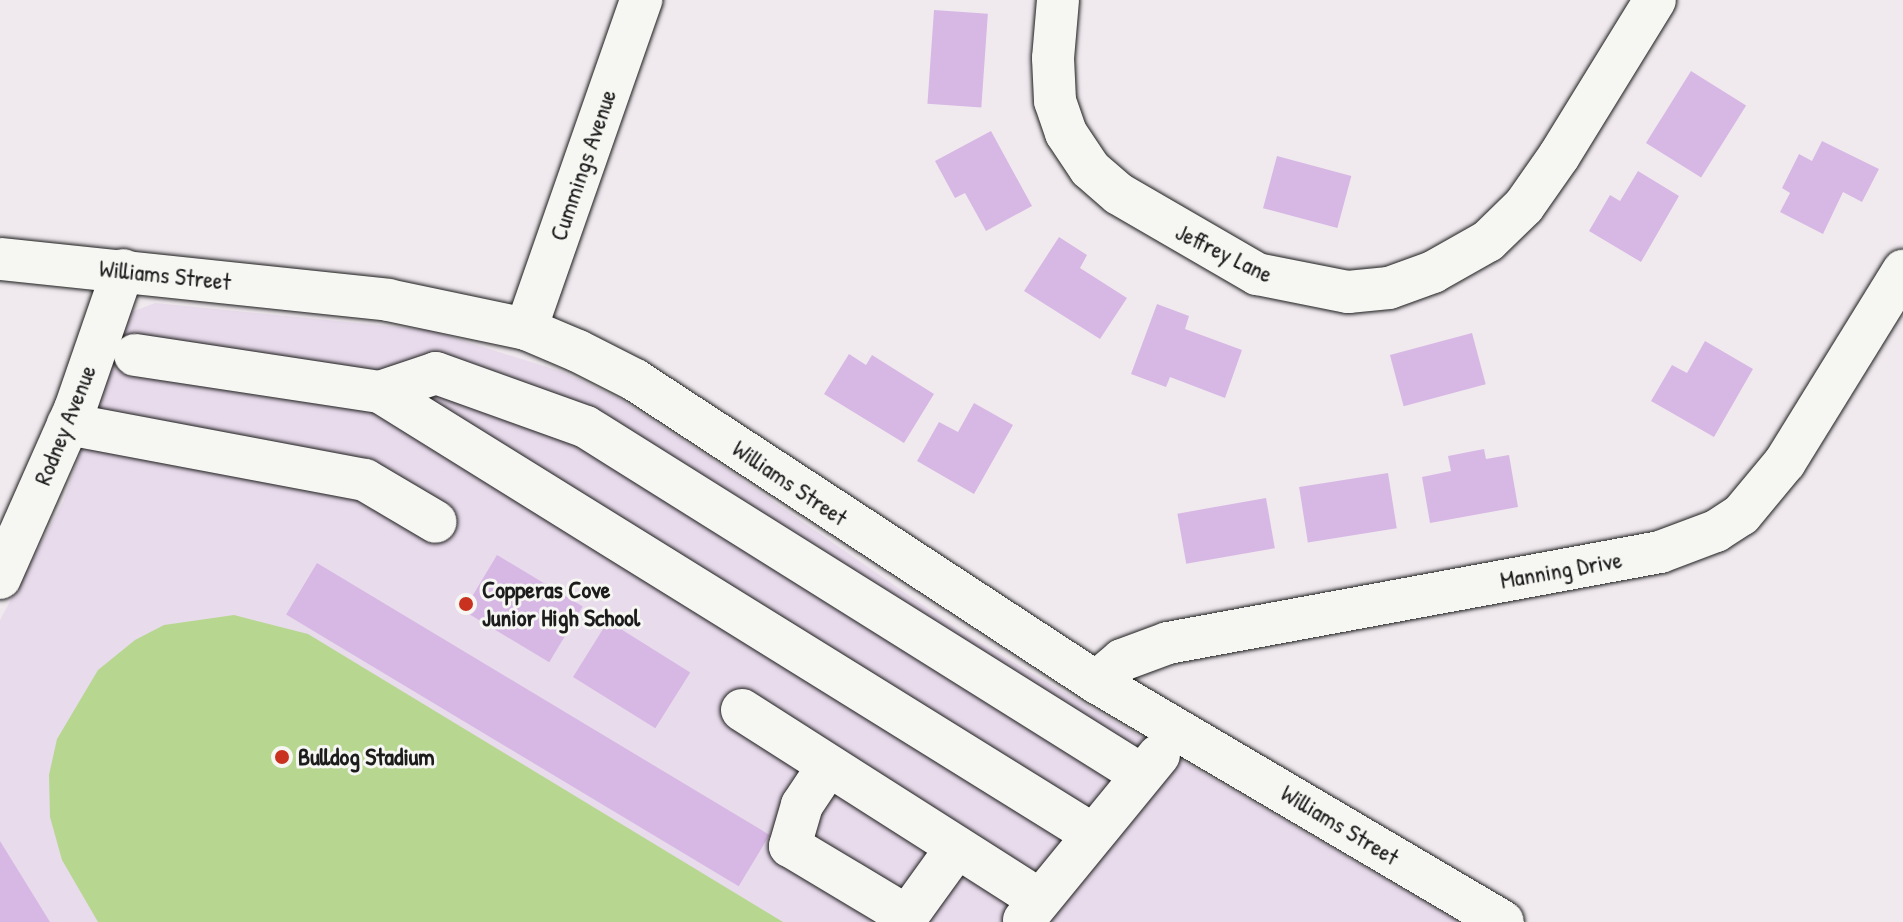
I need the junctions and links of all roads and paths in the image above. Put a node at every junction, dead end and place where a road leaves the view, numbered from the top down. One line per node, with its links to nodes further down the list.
1 (641, 0): 7 (street, Cummings Avenue)
2 (1058, 0): 3 (street, Jeffrey Lane)
3 (1655, 0)
4 (0, 259): 5 (street, Williams Street)
5 (123, 270): 7 (street, Williams Street); 10 (street, Rodney Avenue)
6 (1903, 271): 13 (street, Manning Drive)
7 (526, 329): 13 (street, Williams Street)
8 (135, 355): 9 (street)
9 (380, 392): 17 (street); 18 (street)
10 (68, 424): 11 (street); 12 (street, Rodney Avenue)
11 (436, 522)
12 (0, 578)
13 (1096, 682): 15 (street, Williams Street)
14 (742, 710): 16 (street)
15 (1183, 731): 17 (street); 22 (street, Williams Street)
16 (828, 766): 19 (street); 21 (street)
17 (1140, 774): 18 (street)
18 (1092, 834): 20 (street)
19 (957, 847): 20 (street); 21 (street)
20 (1031, 911)
21 (902, 922)
22 (1503, 922)

